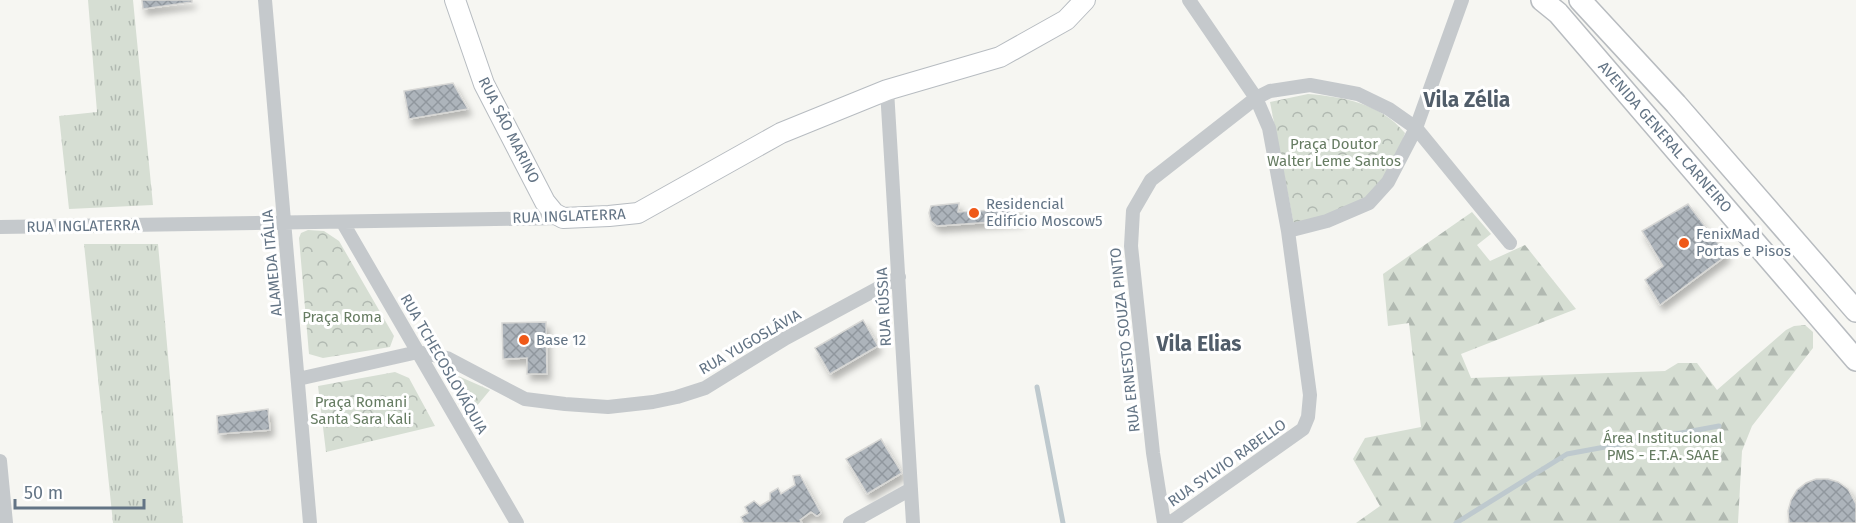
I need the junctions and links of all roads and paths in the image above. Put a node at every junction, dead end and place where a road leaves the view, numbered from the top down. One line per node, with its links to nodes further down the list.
1 (265, 0): 13 (street, ALAMEDA ITÁLIA)
2 (455, 0): 11 (street, RUA SÃO MARINO)
3 (1085, 0): 8 (street, RUA INGLATERRA)
4 (1189, 0): 9 (street)
5 (1462, 0): 10 (street)
6 (1542, 0): 20 (main road, AVENIDA GENERAL CARNEIRO)
7 (1580, 0): 18 (main road, AVENIDA GENERAL CARNEIRO)
8 (887, 90): 11 (street, RUA INGLATERRA); 17 (street, RUA RÚSSIA)
9 (1256, 98): 10 (street, RUA ERNESTO SOUZA PINTO); 15 (street); 29 (street, RUA ERNESTO SOUZA PINTO)
10 (1416, 128): 15 (street); 16 (street, RUA ERNESTO SOUZA PINTO)
11 (563, 218): 12 (street, RUA INGLATERRA)
12 (343, 223): 13 (street, RUA INGLATERRA); 19 (street, RUA TCHECOSLOVÁQUIA)
13 (285, 224): 14 (street, RUA INGLATERRA); 21 (street, ALAMEDA ITÁLIA)
14 (0, 227)
15 (1288, 231): 30 (street, RUA SYLVIO RABELLO)
16 (1510, 243)
17 (899, 277): 19 (street, RUA YUGOSLÁVIA); 23 (street, RUA RÚSSIA)
18 (1856, 311)
19 (418, 352): 21 (street, RUA YUGOSLÁVIA); 26 (street, RUA TCHECOSLOVÁQUIA)
20 (1856, 360)
21 (297, 379): 25 (street, ALAMEDA ITÁLIA)
22 (0, 461): 24 (street)
23 (911, 489): 27 (street); 28 (street, RUA RÚSSIA)
24 (6, 523)
25 (310, 523)
26 (517, 523)
27 (850, 523)
28 (913, 523)
29 (1164, 523)
30 (1170, 523)

